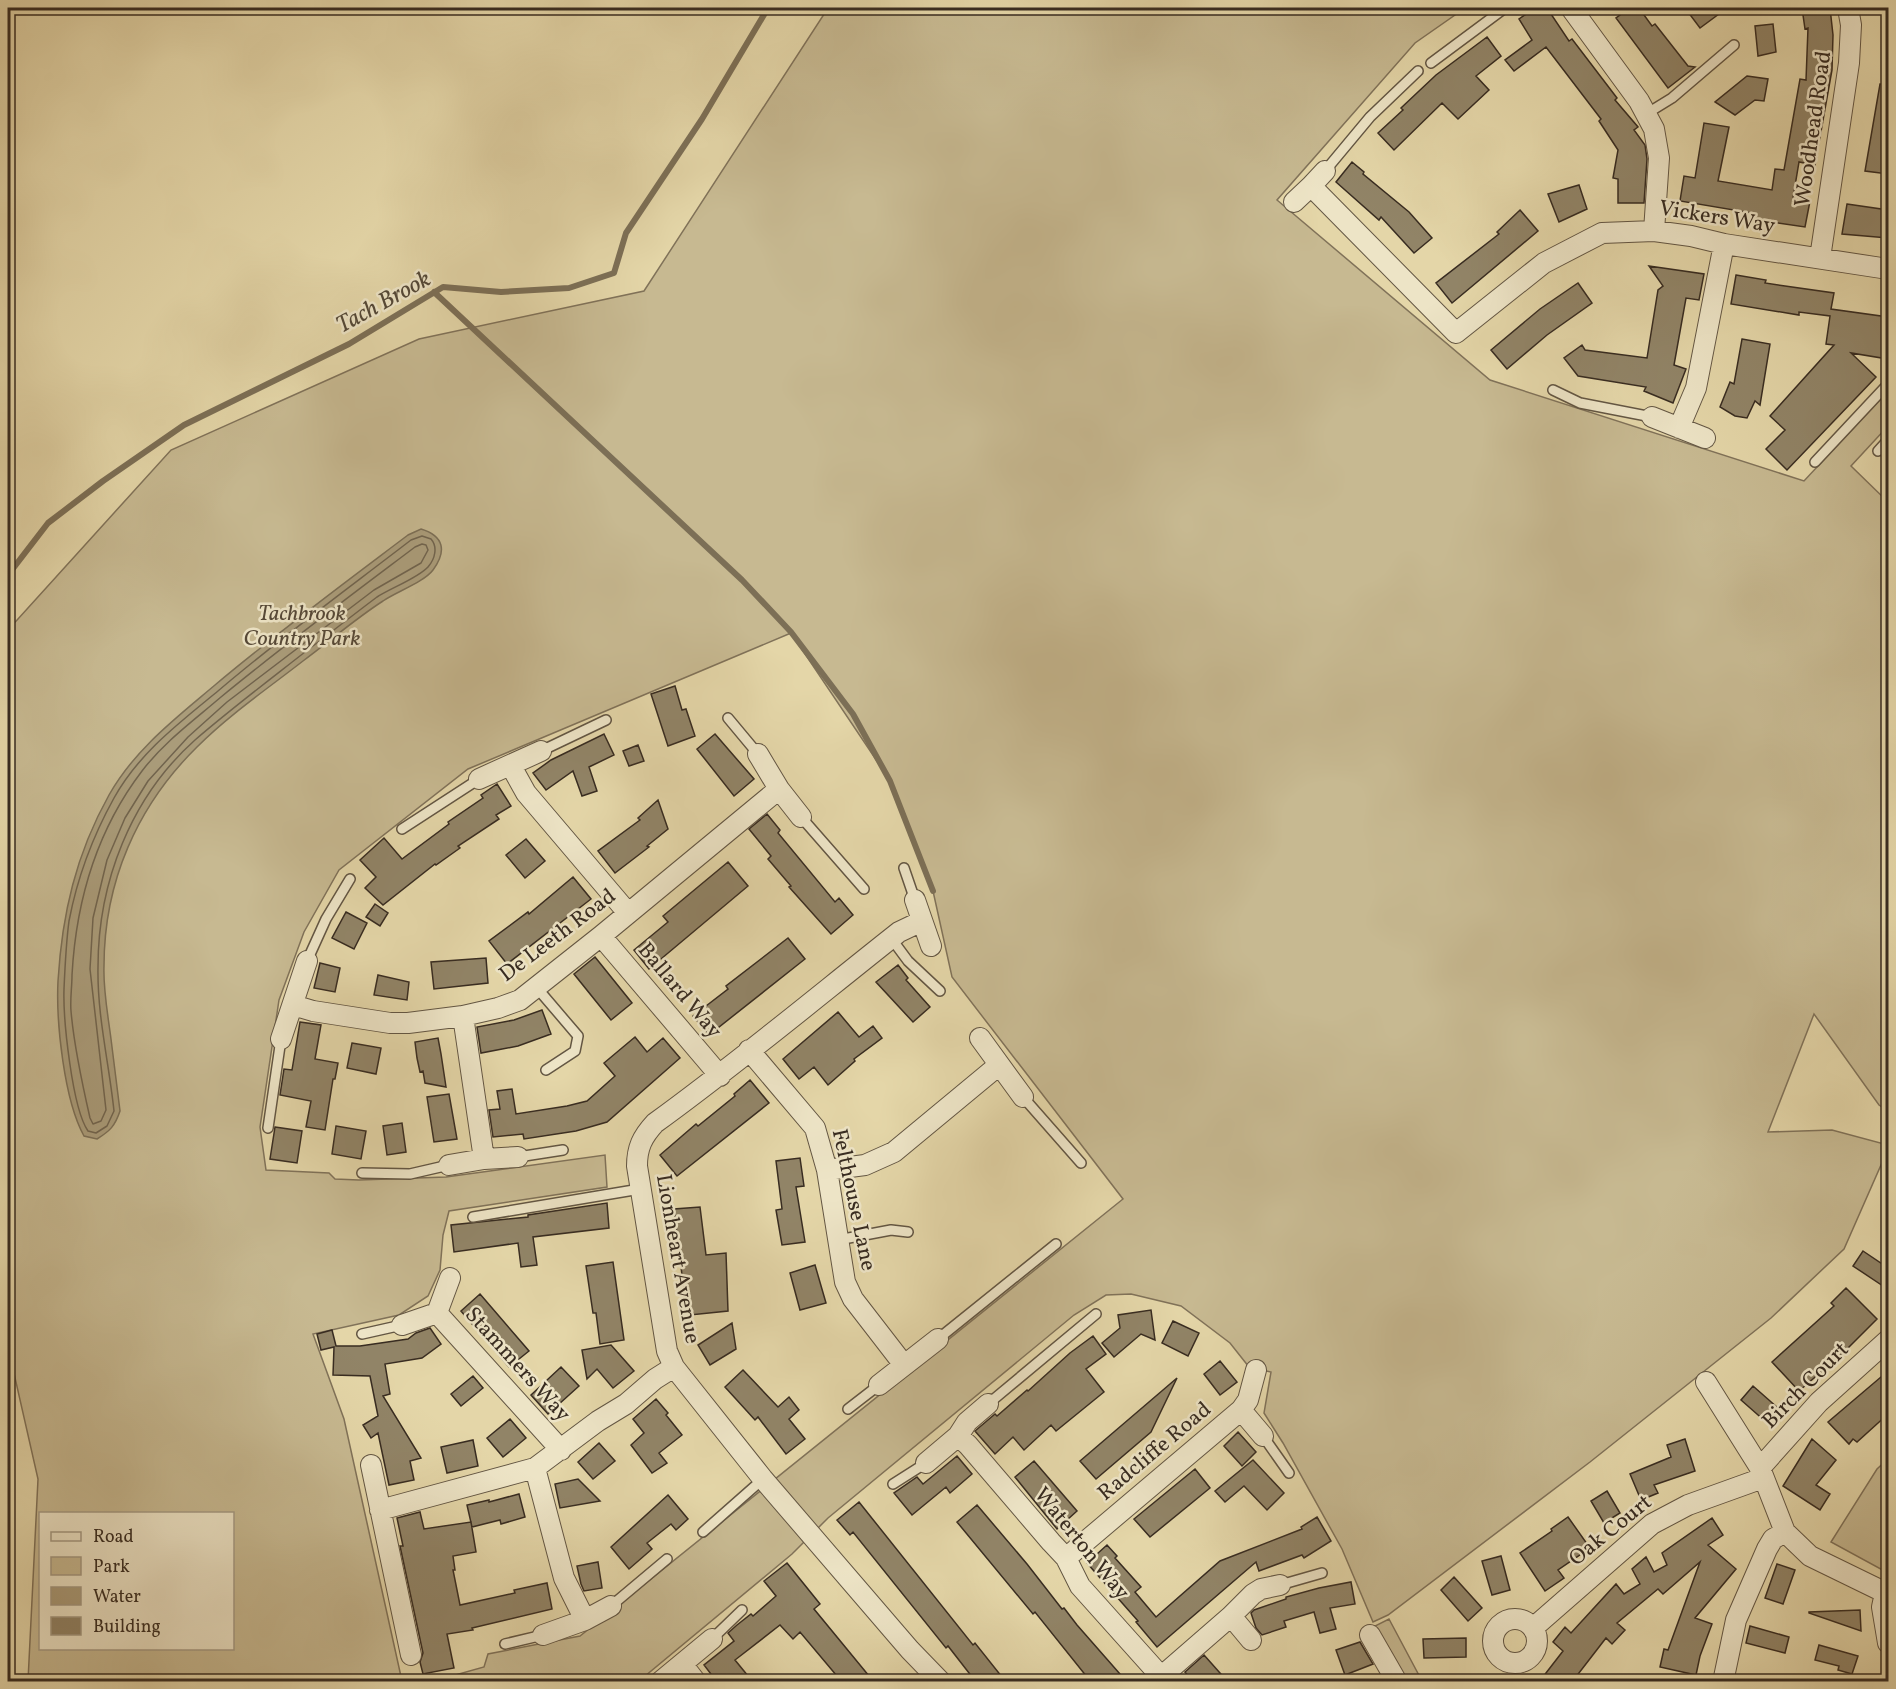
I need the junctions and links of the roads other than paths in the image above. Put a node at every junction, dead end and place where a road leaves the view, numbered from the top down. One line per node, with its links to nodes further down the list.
1 (1505, 8): 5 (lane)
2 (1571, 8): 7 (street)
3 (1848, 8): 13 (street, Woodhead Road)
4 (1734, 45): 7 (lane)
5 (1431, 63)
6 (1418, 71): 8 (lane)
7 (1646, 114): 11 (street)
8 (1325, 171): 9 (street)
9 (1311, 186): 10 (street); 11 (street, Vickers Way)
10 (1294, 202)
11 (1654, 231): 12 (street, Vickers Way)
12 (1724, 244): 13 (street, Vickers Way); 18 (street)
13 (1820, 258): 14 (street, Vickers Way)
14 (1888, 269)
15 (1888, 384): 22 (lane)
16 (1553, 390): 17 (lane)
17 (1652, 417): 18 (street)
18 (1679, 428): 19 (street)
19 (1705, 438)
20 (1888, 440): 21 (lane)
21 (1878, 452)
22 (1815, 462)
23 (728, 718): 26 (lane)
24 (606, 720): 25 (lane)
25 (541, 751): 27 (street)
26 (758, 754): 29 (street)
27 (511, 766): 28 (street); 36 (street)
28 (479, 780): 31 (lane)
29 (779, 789): 30 (street); 36 (street, De Leeth Road)
30 (801, 817): 34 (lane)
31 (402, 829)
32 (904, 868): 35 (lane)
33 (350, 879): 41 (lane)
34 (864, 889)
35 (915, 900): 37 (street)
36 (628, 913): 38 (street, De Leeth Road)
37 (922, 921): 39 (street, Lionheart Avenue); 40 (street)
38 (601, 936): 42 (street, De Leeth Road); 51 (street, Ballard Way)
39 (891, 938): 43 (lane); 48 (street, Lionheart Avenue)
40 (931, 946)
41 (307, 961): 44 (street)
42 (537, 988): 45 (street, De Leeth Road); 50 (lane)
43 (940, 991)
44 (293, 1005): 45 (street, De Leeth Road); 47 (street)
45 (463, 1016): 56 (street)
46 (980, 1038): 49 (street)
47 (280, 1039): 53 (lane)
48 (749, 1050): 51 (street, Lionheart Avenue); 59 (street, Felthouse Lane)
49 (999, 1065): 52 (street); 59 (street)
50 (546, 1070)
51 (720, 1076): 61 (street, Lionheart Avenue)
52 (1023, 1096): 57 (lane)
53 (268, 1128)
54 (563, 1150): 55 (lane)
55 (518, 1157): 56 (street)
56 (484, 1159): 58 (street)
57 (1081, 1163)
58 (449, 1165): 60 (lane)
59 (827, 1170): 64 (street, Felthouse Lane)
60 (362, 1173)
61 (640, 1189): 62 (lane); 74 (street, Lionheart Avenue)
62 (473, 1217)
63 (908, 1232): 64 (lane)
64 (838, 1240): 73 (street, Felthouse Lane)
65 (1056, 1244): 71 (lane)
66 (450, 1278): 67 (street, Stammers Way)
67 (437, 1312): 69 (street, Stammers Way); 83 (street, Stammers Way)
68 (1096, 1314): 78 (lane)
69 (402, 1325): 70 (lane)
70 (362, 1334)
71 (938, 1339): 73 (street)
72 (1888, 1340): 88 (street, Birch Court)
73 (904, 1365): 77 (street)
74 (674, 1367): 83 (street); 89 (street, Lionheart Avenue)
75 (1256, 1370): 80 (street, Radcliffe Road)
76 (1707, 1382): 88 (street)
77 (879, 1385): 79 (lane)
78 (988, 1404): 81 (street)
79 (848, 1409)
80 (1241, 1410): 82 (street); 94 (street, Radcliffe Road)
81 (958, 1436): 84 (street); 94 (street, Waterton Way)
82 (1263, 1436): 87 (lane)
83 (561, 1450): 86 (street)
84 (926, 1463): 90 (lane)
85 (371, 1465): 91 (street)
86 (535, 1468): 91 (street); 102 (street)
87 (1289, 1473)
88 (1762, 1473): 93 (street); 103 (street, Oak Court)
89 (763, 1479): 92 (lane); 115 (street, Lionheart Avenue)
90 (893, 1484)
91 (380, 1510): 110 (street)
92 (703, 1532)
93 (1785, 1532): 98 (street); 117 (street)
94 (1066, 1557): 112 (street, Waterton Way)
95 (667, 1559): 99 (lane)
96 (1322, 1573): 97 (lane)
97 (1280, 1585): 101 (street)
98 (1887, 1593): 108 (street)
99 (611, 1606): 102 (street)
100 (742, 1610): 106 (lane)
101 (1231, 1616): 107 (street); 112 (street)
102 (585, 1620): 104 (street)
103 (1533, 1628)
104 (543, 1635): 109 (lane)
105 (1371, 1635): 116 (street)
106 (712, 1639): 111 (street)
107 (1251, 1640)
108 (1888, 1643)
109 (505, 1644)
110 (411, 1655)
111 (682, 1664): 113 (street); 114 (street)
112 (1164, 1679)
113 (660, 1682)
114 (696, 1682)
115 (941, 1682)
116 (1397, 1682)
117 (1724, 1682)

